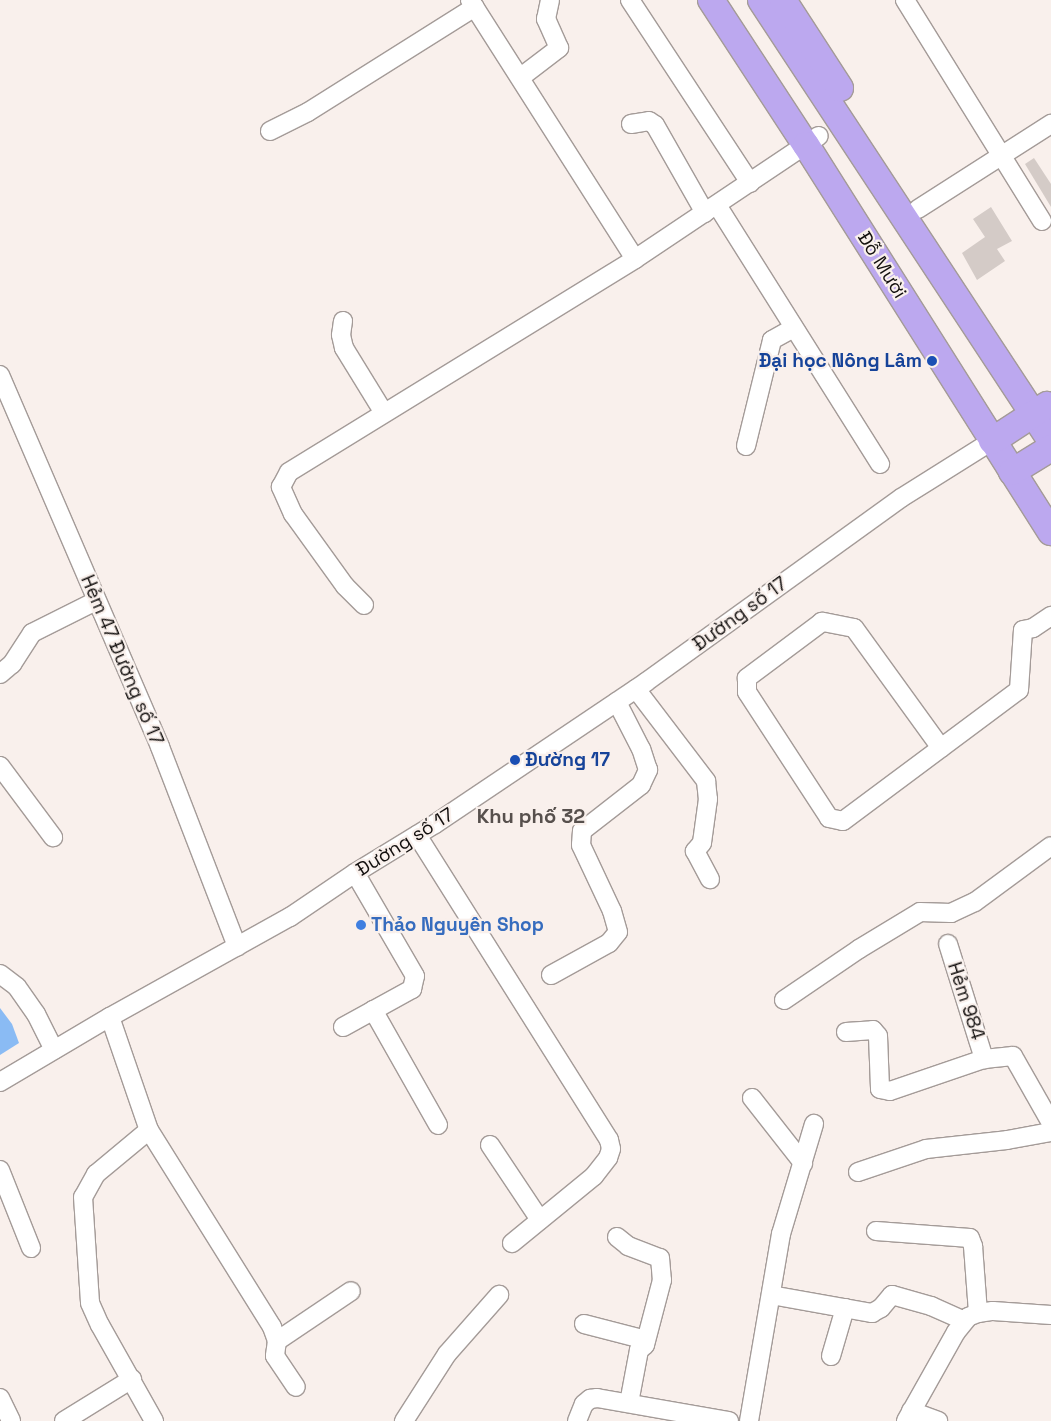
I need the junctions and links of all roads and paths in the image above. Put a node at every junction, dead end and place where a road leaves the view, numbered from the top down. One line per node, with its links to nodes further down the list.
1 (550, 0): 9 (street)
2 (630, 0): 15 (street)
3 (712, 0): 13 (highway, Đỗ Mười)
4 (728, 0): 13 (highway, Đỗ Mười)
5 (761, 0): 23 (highway)
6 (783, 0): 17 (highway)
7 (909, 1): 14 (street)
8 (472, 4): 9 (street); 12 (street)
9 (520, 77): 19 (street)
10 (631, 124): 16 (street)
11 (1051, 124): 14 (street)
12 (270, 131)
13 (813, 141): 15 (street); 25 (highway, Đỗ Mười)
14 (1002, 155): 17 (street); 18 (street)
15 (750, 183): 16 (street)
16 (711, 209): 19 (street); 21 (street)
17 (918, 209): 23 (highway)
18 (1042, 221)
19 (635, 259): 24 (street)
20 (343, 322): 24 (street)
21 (794, 328): 27 (street); 29 (street)
22 (0, 375): 33 (street, Hẻm 47 Đường số 17)
23 (1046, 409): 25 (highway); 26 (highway)
24 (384, 413): 34 (street)
25 (999, 436): 30 (highway, Đỗ Mười); 37 (street, Đường số 17)
26 (1051, 441)
27 (746, 446)
28 (1051, 448): 30 (highway)
29 (880, 464)
30 (1019, 468): 31 (highway, Đỗ Mười); 32 (highway, Đỗ Mười)
31 (1051, 504)
32 (1051, 532)
33 (96, 601): 36 (street); 47 (street, Hẻm 47 Đường số 17)
34 (364, 605)
35 (1051, 616): 39 (street)
36 (0, 674)
37 (636, 689): 38 (street, Đường số 17); 45 (street)
38 (617, 702): 41 (street, Đường số 17); 49 (street)
39 (942, 748): 39 (street)
40 (0, 766): 42 (street)
41 (417, 835): 44 (street, Đường số 17); 68 (street)
42 (53, 837)
43 (1051, 846): 50 (street)
44 (355, 873): 47 (street, Đường số 17); 51 (street)
45 (710, 879)
46 (948, 944): 56 (street, Hẻm 984)
47 (237, 947): 52 (street, Đường số 17)
48 (0, 974): 55 (street)
49 (551, 975)
50 (784, 1000)
51 (373, 1010): 53 (street); 61 (street)
52 (110, 1017): 55 (street, Đường số 17); 62 (street)
53 (343, 1026)
54 (846, 1032): 56 (street)
55 (54, 1050): 57 (street, Đường số 17)
56 (984, 1059): 60 (street)
57 (0, 1082)
58 (752, 1098): 65 (street)
59 (814, 1124): 65 (street)
60 (1051, 1124)
61 (438, 1125)
62 (149, 1130): 81 (street); 83 (street)
63 (1051, 1132): 67 (street)
64 (490, 1145): 68 (street)
65 (803, 1163): 75 (street)
66 (0, 1170): 72 (street)
67 (858, 1172)
68 (540, 1220): 71 (street)
69 (876, 1231): 78 (street)
70 (617, 1237): 80 (street)
71 (512, 1243)
72 (31, 1248)
73 (351, 1291): 81 (street)
74 (499, 1295): 92 (street)
75 (772, 1295): 76 (street); 95 (street)
76 (845, 1308): 78 (street); 82 (street)
77 (1051, 1315): 78 (street)
78 (971, 1317): 87 (street)
79 (584, 1324): 80 (street)
80 (646, 1340): 86 (street)
81 (277, 1341): 84 (street)
82 (831, 1356)
83 (132, 1379): 90 (street); 91 (street)
84 (296, 1387)
85 (0, 1398): 89 (street)
86 (629, 1403): 88 (street); 93 (street)
87 (908, 1416): 96 (street)
88 (702, 1418): 94 (street)
89 (11, 1421)
90 (64, 1421)
91 (154, 1421)
92 (404, 1421)
93 (577, 1421)
94 (729, 1421)
95 (749, 1421)
96 (938, 1421)

